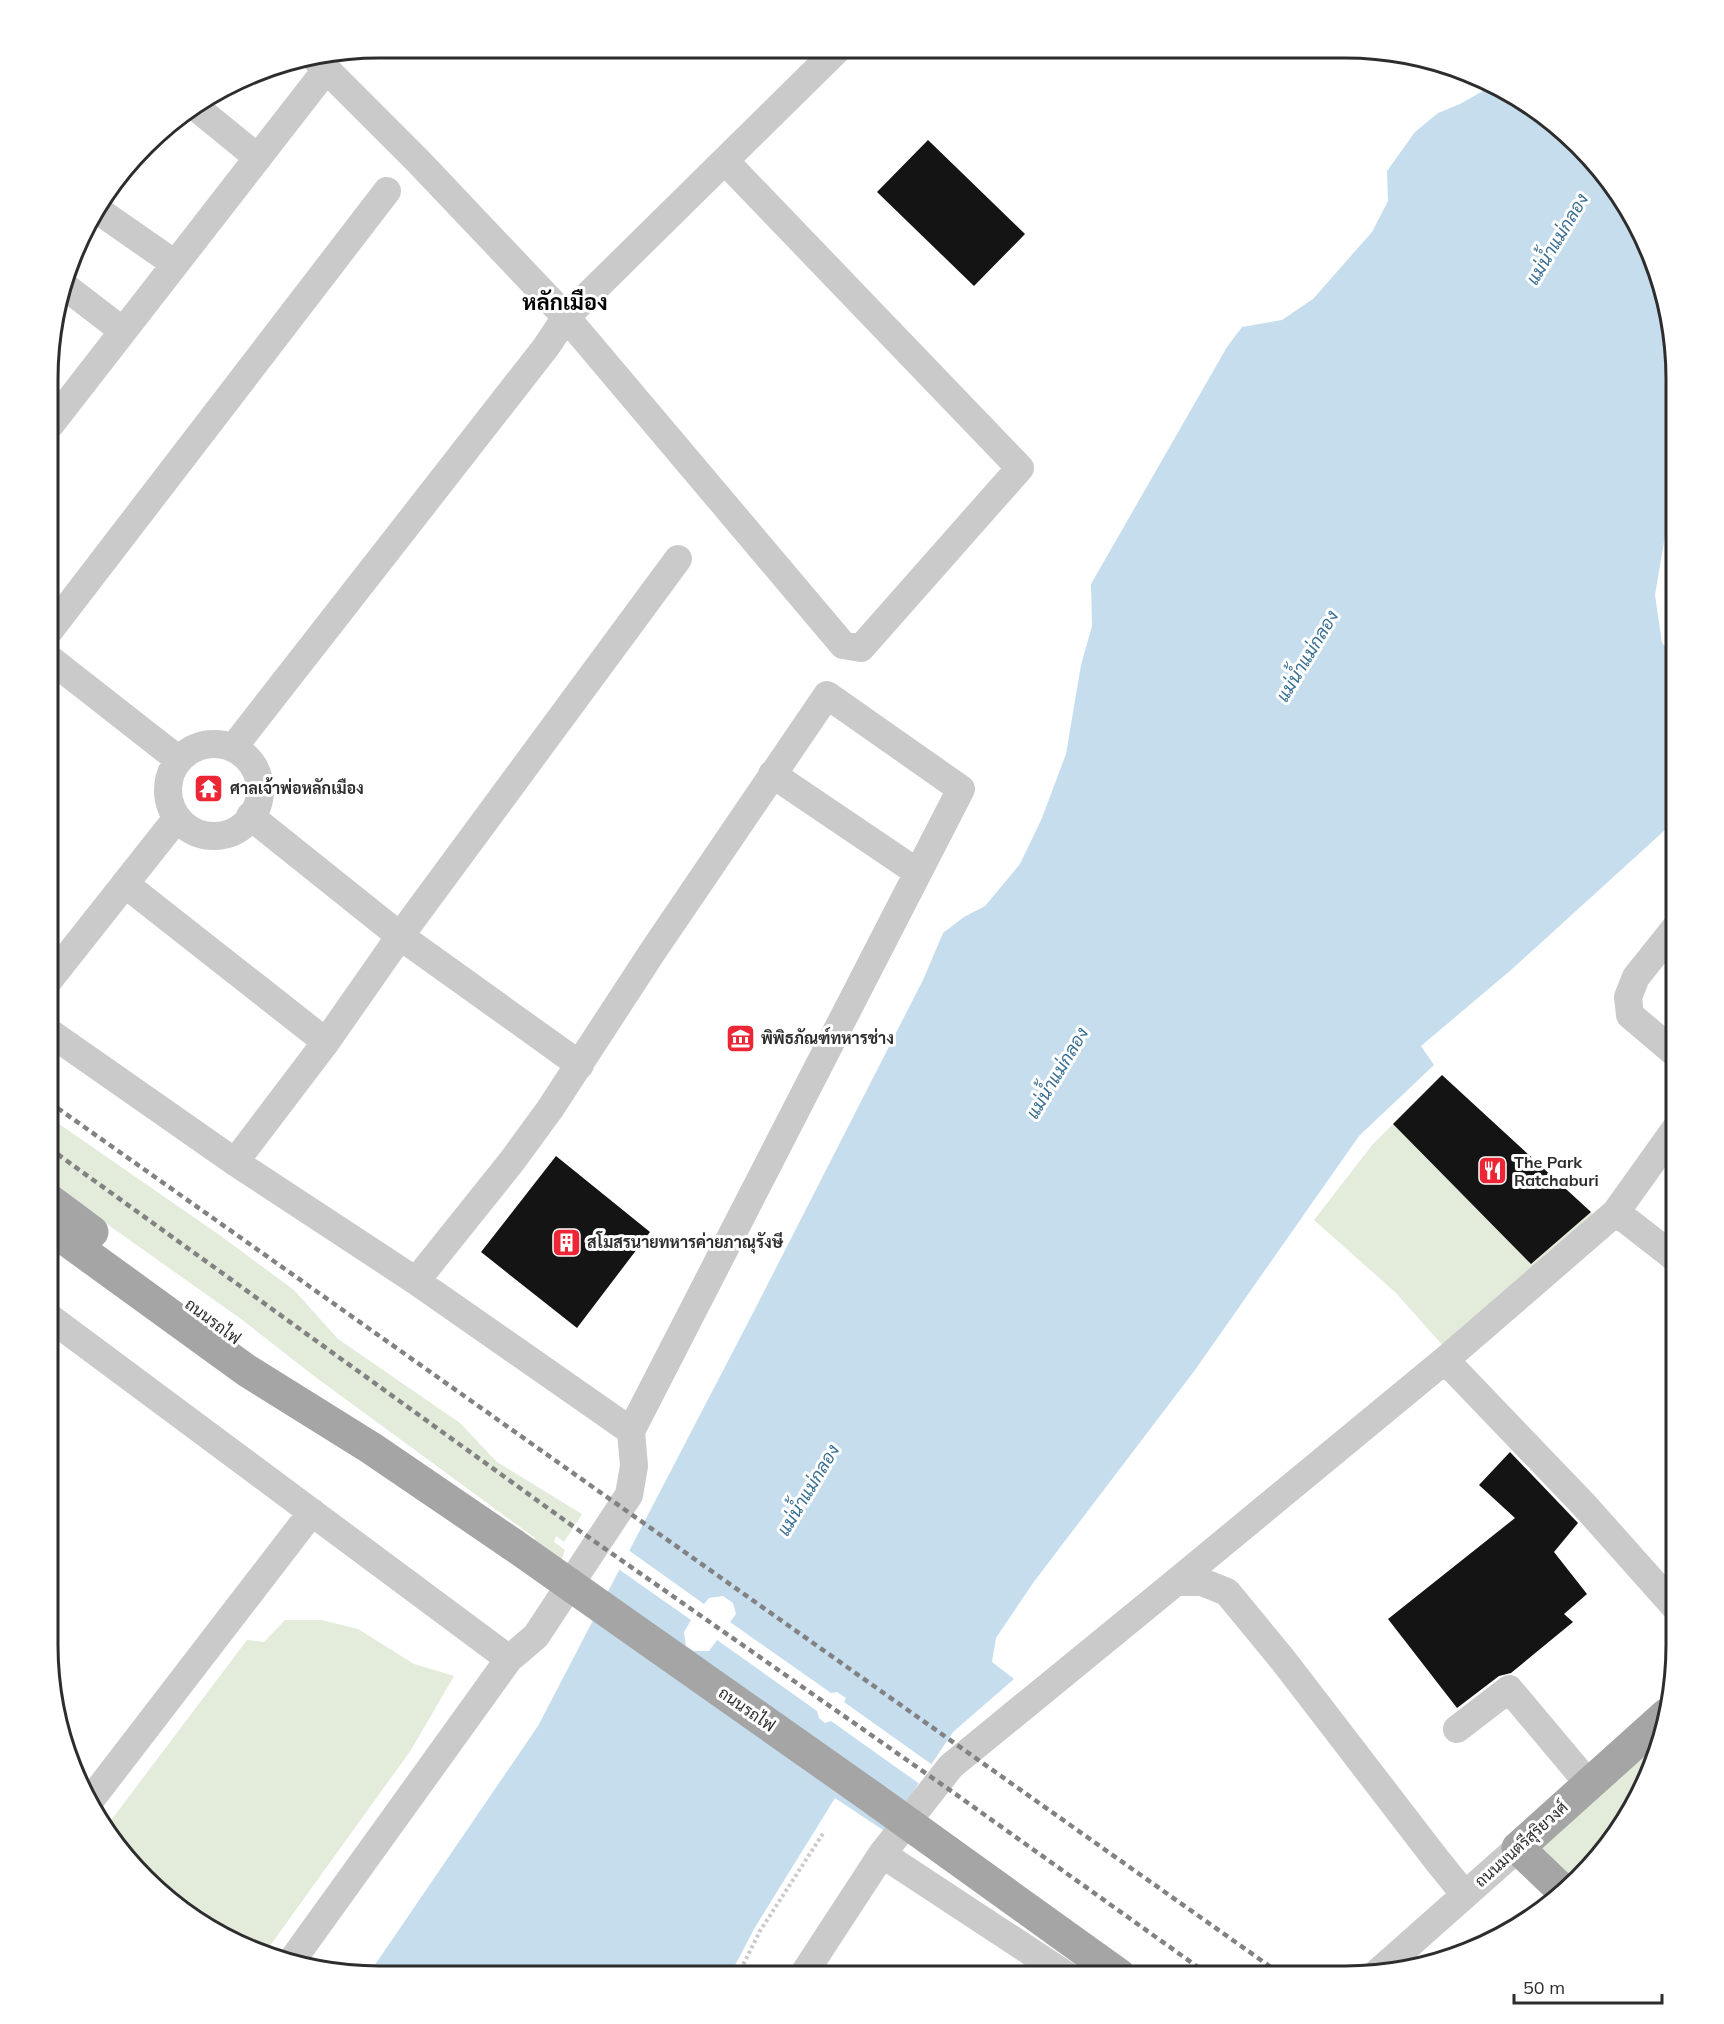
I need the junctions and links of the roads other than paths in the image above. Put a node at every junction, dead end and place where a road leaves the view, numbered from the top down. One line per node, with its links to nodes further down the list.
1 (829, 58): 5 (street)
2 (321, 64): 4 (street); 10 (street)
3 (202, 112): 4 (street)
4 (258, 158): 8 (street)
5 (725, 161): 10 (street); 10 (street)
6 (387, 191): 14 (street)
7 (105, 215): 8 (street)
8 (176, 264): 11 (street)
9 (71, 291): 11 (street)
10 (566, 317): 16 (street)
11 (123, 332): 12 (street)
12 (58, 415)
13 (678, 559): 23 (street)
14 (58, 620)
15 (58, 665): 17 (street)
16 (233, 748): 17 (street); 19 (street)
17 (179, 760): 20 (street)
18 (772, 774): 21 (street); 21 (street); 29 (street)
19 (250, 816): 20 (street); 23 (street)
20 (177, 818): 22 (street)
21 (917, 872): 39 (street)
22 (125, 884): 25 (street); 27 (street)
23 (400, 936): 27 (street); 29 (street)
24 (1666, 940): 28 (street)
25 (58, 970)
26 (58, 1038): 31 (street)
27 (326, 1042): 31 (street)
28 (1666, 1045)
29 (580, 1065): 36 (street)
30 (1666, 1142): 33 (street)
31 (235, 1162): 36 (street)
32 (58, 1207): 40 (main road, ถนนรถไฟ)
33 (1616, 1212): 35 (street); 38 (street)
34 (58, 1234): 40 (main road, ถนนรถไฟ)
35 (1666, 1250)
36 (416, 1281): 39 (street)
37 (58, 1324): 41 (street)
38 (1445, 1360): 42 (street); 43 (street)
39 (631, 1431): 44 (street)
40 (371, 1448): 57 (main road, ถนนรถไฟ, bridge)
41 (312, 1512): 44 (street); 48 (street)
42 (1176, 1582): 50 (street); 52 (street)
43 (1666, 1597)
44 (509, 1659): 53 (street)
45 (1656, 1724): 47 (main road, ถนนมนตรีสุริยวงศ์)
46 (1457, 1729): 47 (street)
47 (1588, 1783): 49 (main road, ถนนมนตรีสุริยวงศ์)
48 (96, 1793)
49 (1518, 1848): 51 (main road); 52 (street, ถนนมนตรีสุริยวงศ์)
50 (882, 1854): 55 (street); 56 (street)
51 (1557, 1885)
52 (1466, 1895): 54 (street, ถนนมนตรีสุริยวงศ์)
53 (296, 1955)
54 (1388, 1963)
55 (809, 1966)
56 (1052, 1966)
57 (1106, 1966)

